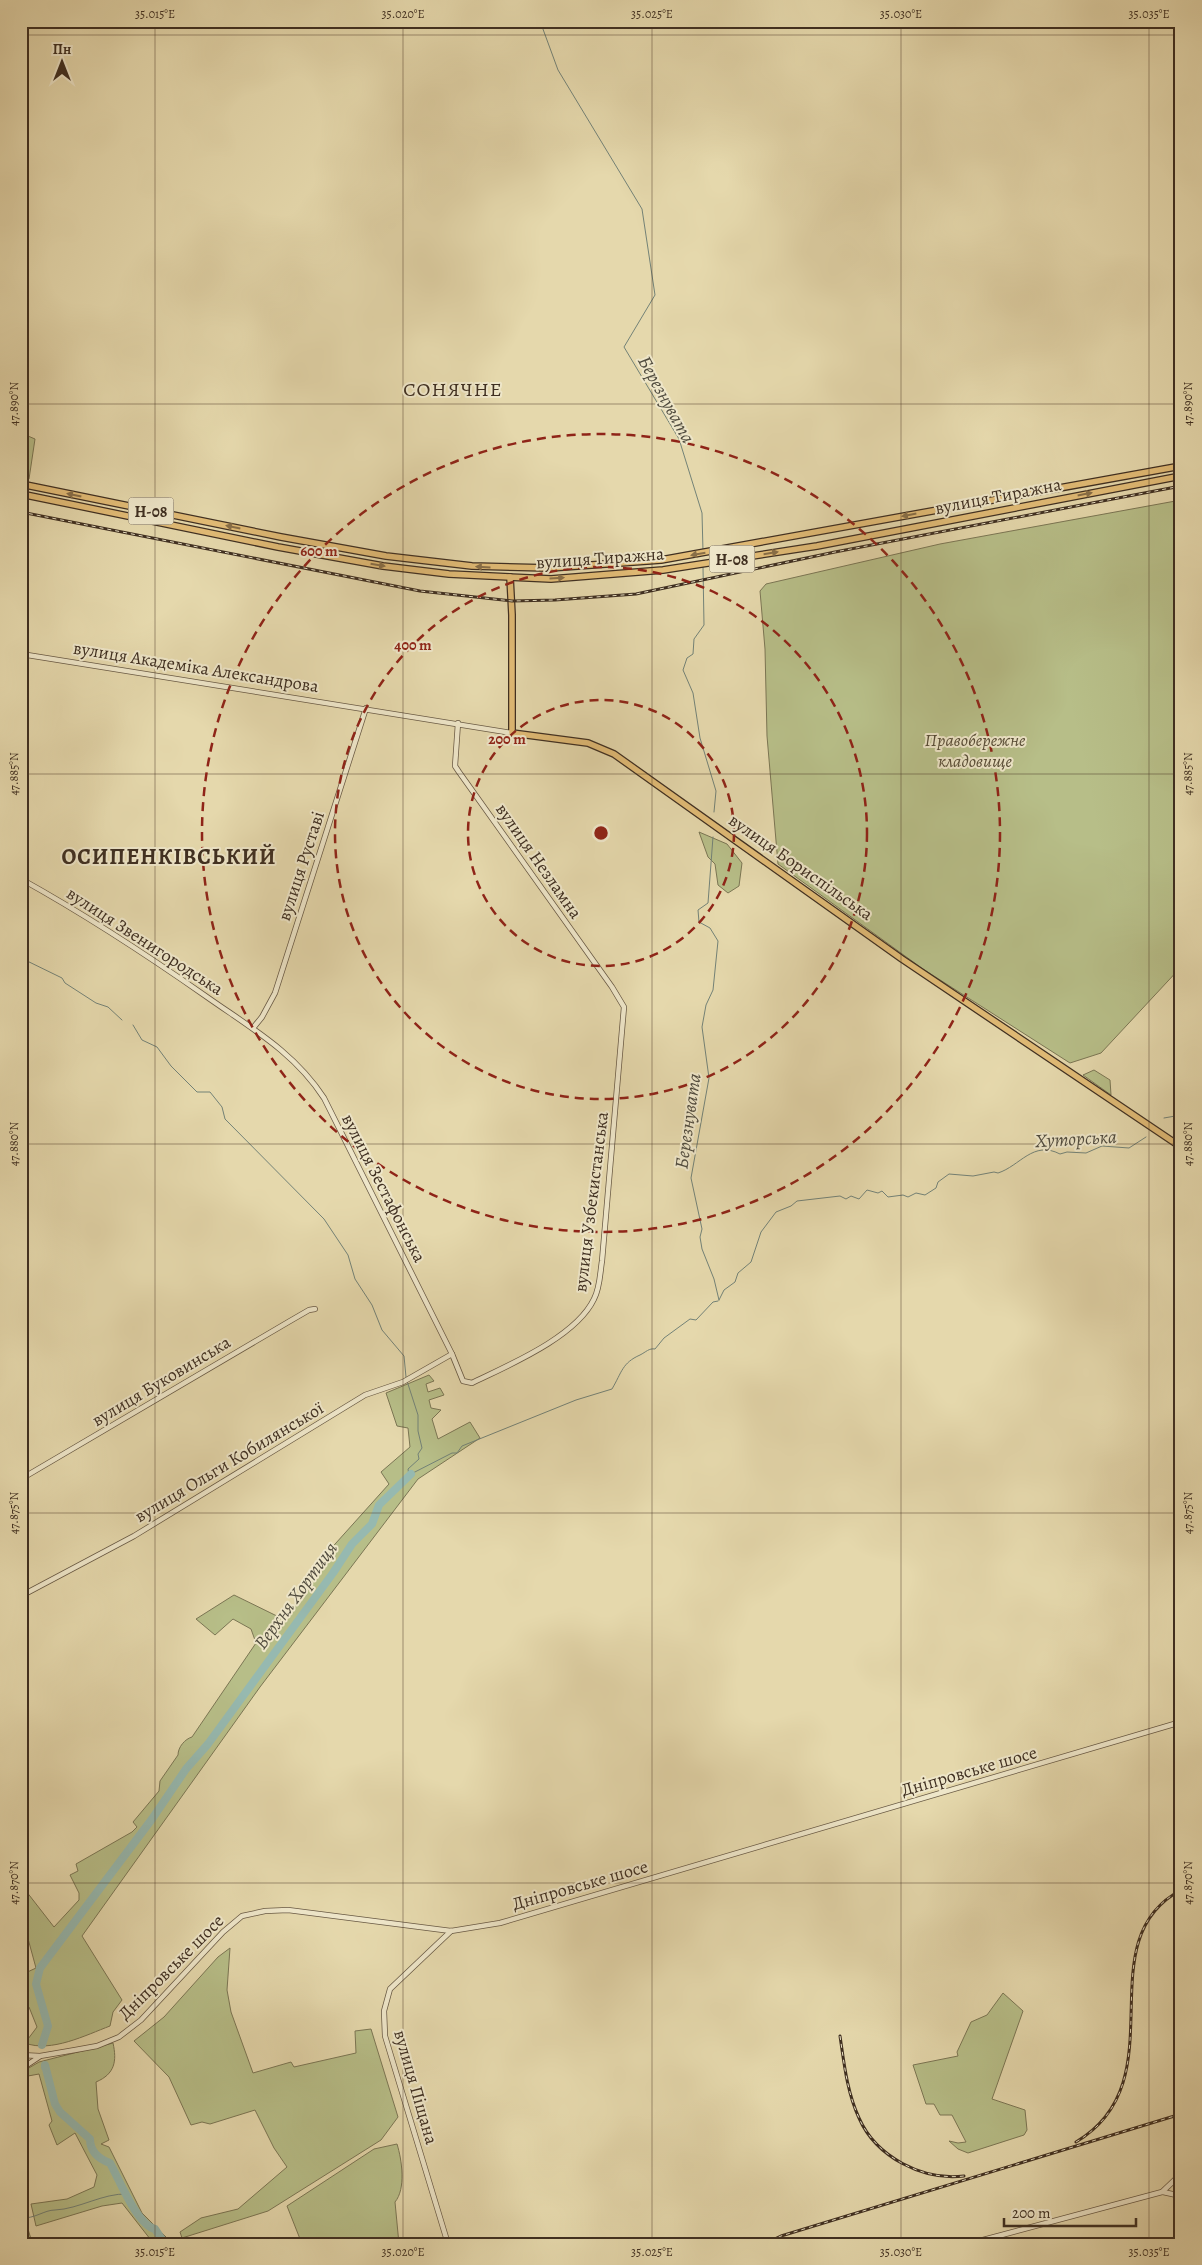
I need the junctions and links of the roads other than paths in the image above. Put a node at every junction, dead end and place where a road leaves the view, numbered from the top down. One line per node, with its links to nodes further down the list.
1 (1181, 466): 5 (main road, вулиця Тиражна / Н-08)
2 (1181, 476): 6 (main road, вулиця Тиражна / Н-08, one-way to 2)
3 (21, 484): 9 (main road, вулиця Тиражна / Н-08, one-way to 3)
4 (21, 494): 10 (main road, вулиця Тиражна / Н-08, one-way to 10)
5 (981, 501): 6 (main road); 7 (main road, вулиця Тиражна / Н-08, one-way to 7)
6 (985, 513): 8 (main road, вулиця Тиражна / Н-08)
7 (855, 525): 8 (main road); 9 (main road, вулиця Тиражна / Н-08, one-way to 9)
8 (859, 538): 10 (main road, вулиця Тиражна / Н-08, one-way to 8)
9 (510, 568): 10 (main road)
10 (510, 578): 14 (main road)
11 (21, 654): 12 (street, вулиця Академіка Александрова)
12 (366, 708): 13 (street, вулиця Бориспільська); 17 (street, вулиця Руставі)
13 (458, 723): 14 (street, вулиця Бориспільська); 16 (street, вулиця Незламна)
14 (512, 733): 18 (main road, вулиця Бориспільська)
15 (21, 879): 17 (street, вулиця Звенигородська)
16 (624, 1007): 21 (street, вулиця Узбекистанська)
17 (253, 1028): 20 (street, вулиця Зестафонська)
18 (1181, 1146)
19 (315, 1309): 22 (street, вулиця Буковинська)
20 (452, 1354): 21 (street, вулиця Зестафонська); 23 (street, вулиця Ольги Кобилянської)
21 (463, 1381)
22 (21, 1479)
23 (21, 1596)
24 (1181, 1722): 25 (street, Дніпровське шосе)
25 (451, 1931): 27 (street, Дніпровське шосе); 32 (street, вулиця Піщана)
26 (21, 2055): 27 (street, Дніпровське шосе)
27 (40, 2056): 28 (street)
28 (21, 2069)
29 (1181, 2174): 30 (street)
30 (1162, 2192): 31 (street); 33 (street)
31 (1181, 2196)
32 (448, 2244)
33 (968, 2244)

